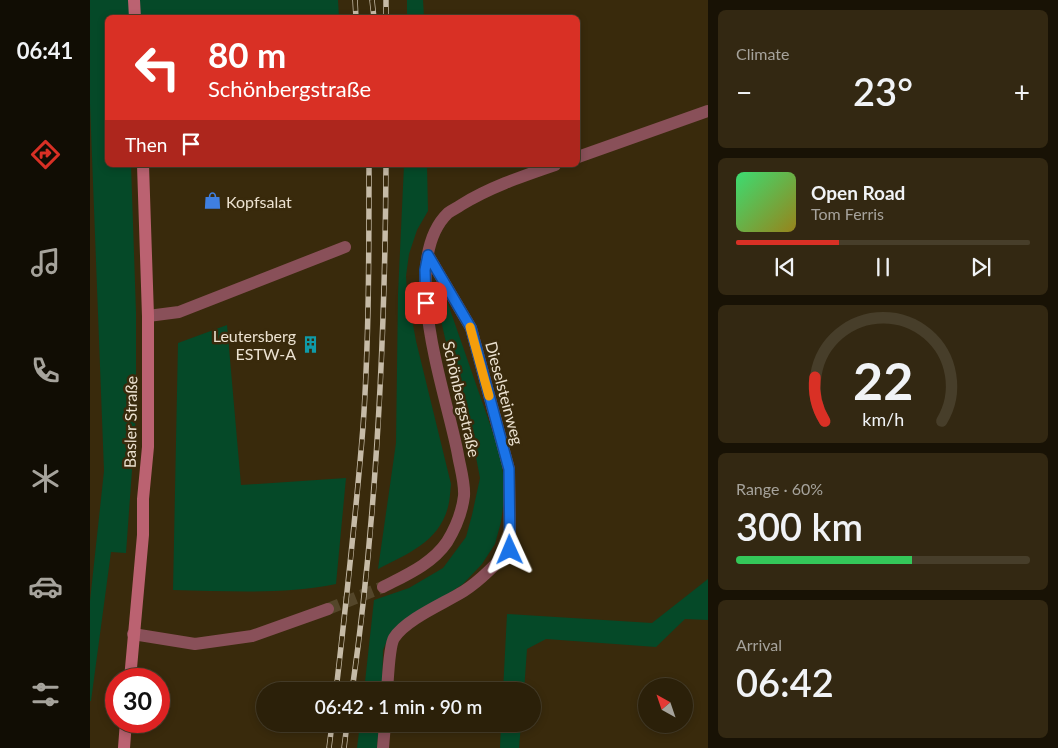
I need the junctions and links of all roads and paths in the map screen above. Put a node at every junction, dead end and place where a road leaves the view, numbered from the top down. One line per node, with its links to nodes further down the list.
1 (134, 0): 2 (street)
2 (134, 15)
3 (708, 111): 4 (street)
4 (580, 156)
5 (143, 167): 9 (street, Basler Straße)
6 (550, 167): 8 (street, Schönbergstraße)
7 (346, 247): 9 (street)
8 (428, 255): 10 (street, Schönbergstraße); 14 (street, Dieselsteinweg)
9 (148, 316): 12 (street, Basler Straße)
10 (383, 587)
11 (328, 609): 12 (street)
12 (133, 634): 13 (street, Basler Straße)
13 (131, 668)
14 (388, 682)
15 (384, 732): 18 (street)
16 (125, 733): 17 (street)
17 (124, 748)
18 (382, 748)

